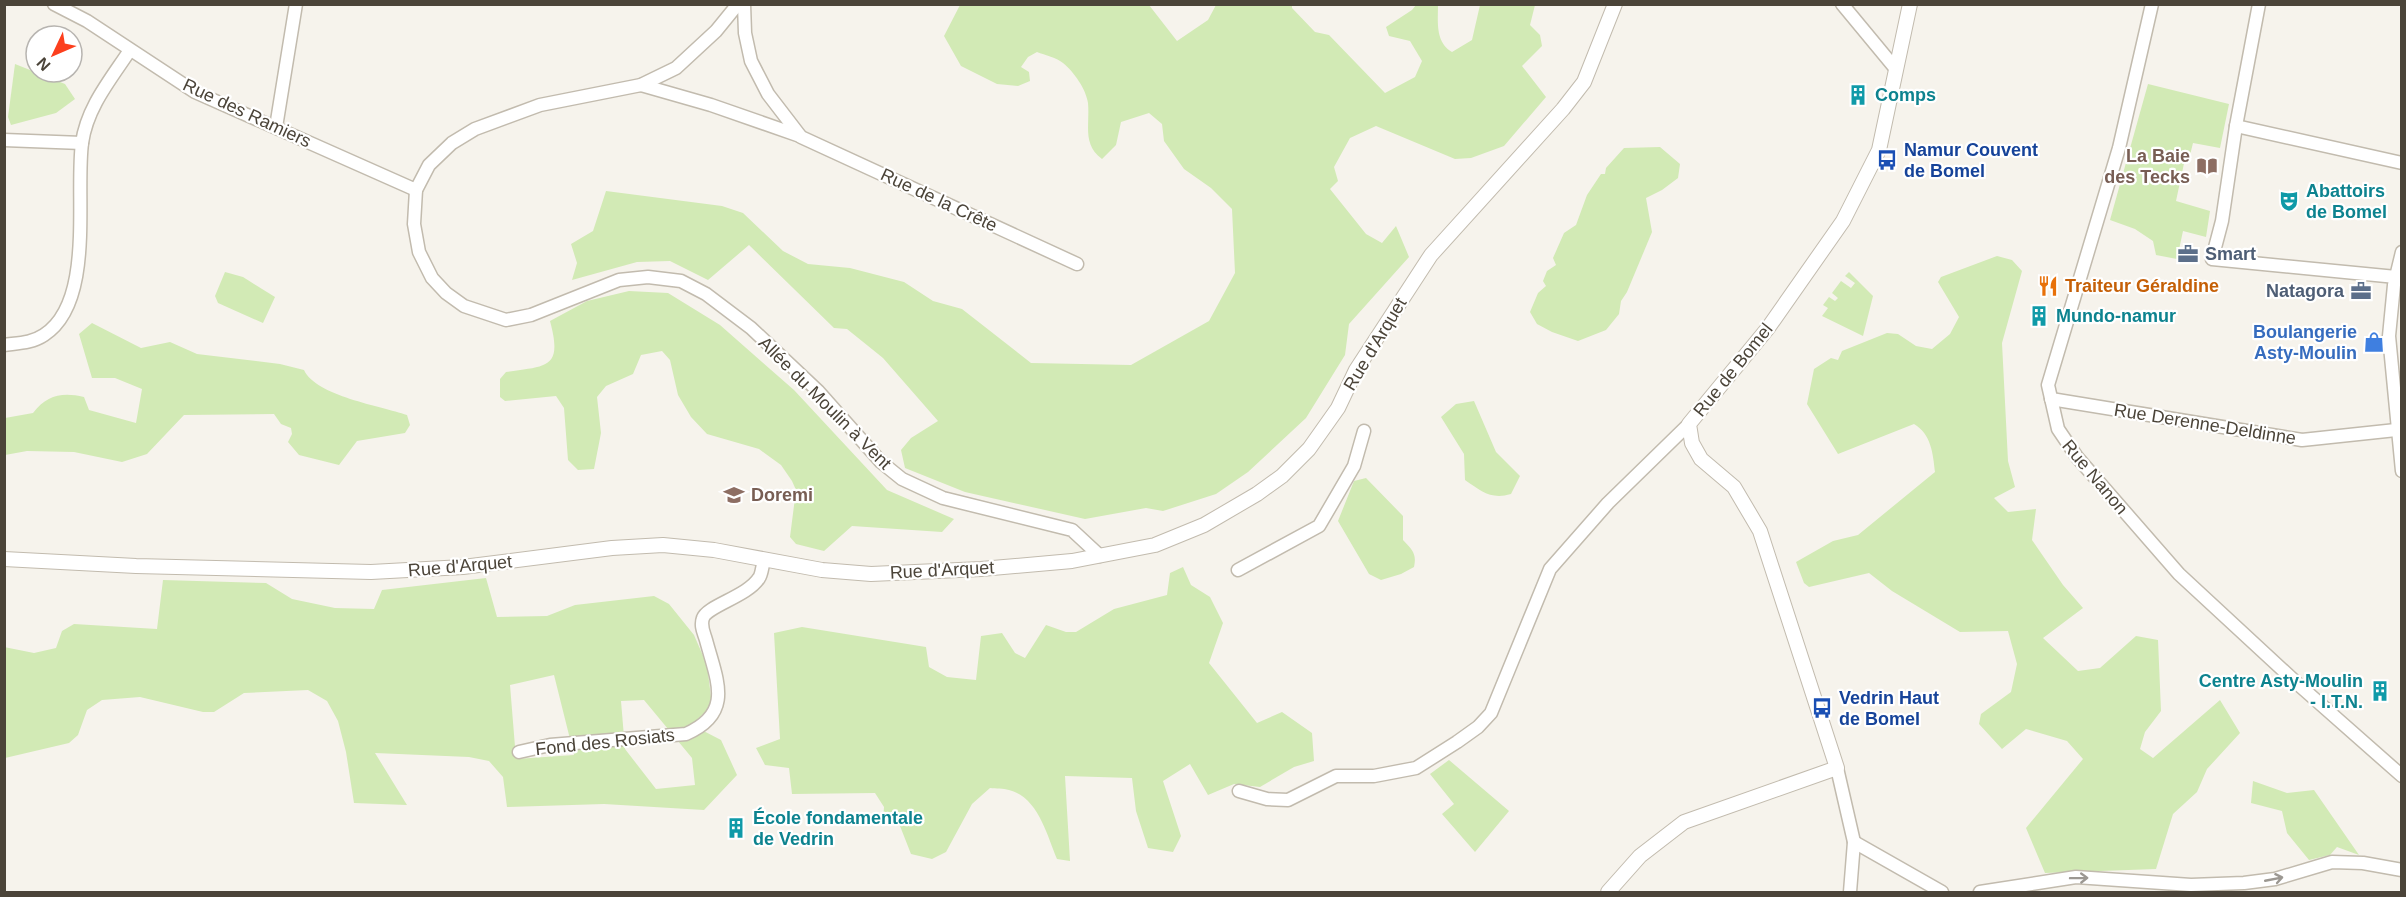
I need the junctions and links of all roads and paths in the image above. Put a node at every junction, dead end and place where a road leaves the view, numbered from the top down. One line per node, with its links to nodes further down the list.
1 (54, 4): 10 (street, Rue des Ramiers)
2 (296, 4): 14 (street)
3 (738, 4): 12 (street, Allée du Moulin à Vent)
4 (744, 4): 15 (street, Rue de la Crête)
5 (1615, 4): 29 (street, Rue d'Arquet)
6 (1842, 4): 11 (street)
7 (1910, 4): 11 (street, Rue de Bomel)
8 (2152, 4): 24 (street, Rue Nanon)
9 (2259, 4): 13 (street)
10 (130, 50): 14 (street, Rue des Ramiers); 17 (street)
11 (1895, 68): 25 (street, Rue de Bomel)
12 (640, 85): 15 (street, Rue de la Crête); 19 (street, Allée du Moulin à Vent)
13 (2236, 126): 18 (street); 22 (street)
14 (276, 128): 19 (street, Rue des Ramiers)
15 (801, 137): 21 (street, Rue de la Crête)
16 (4, 140): 17 (street)
17 (82, 143): 23 (street)
18 (2402, 163)
19 (416, 190): 29 (street, Allée du Moulin à Vent)
20 (2402, 252): 22 (street)
21 (1077, 264)
22 (2396, 277): 26 (street)
23 (4, 345)
24 (2051, 399): 26 (street, Rue Derenne-Deldinne); 35 (street, Rue Nanon)
25 (1689, 424): 34 (street, Rue de Bomel); 36 (street)
26 (2396, 430): 28 (street)
27 (1364, 431): 32 (street)
28 (2402, 471)
29 (1100, 555): 31 (street, Rue d'Arquet)
30 (4, 559): 31 (street, Rue d'Arquet)
31 (764, 561): 33 (street, Fond des Rosiats)
32 (1238, 570)
33 (519, 752)
34 (1837, 768): 37 (street); 39 (street)
35 (2402, 776)
36 (1239, 792)
37 (1854, 842): 40 (street); 41 (street)
38 (2402, 870): 42 (street, one-way to 38)
39 (1608, 892)
40 (1850, 892)
41 (1942, 892)
42 (1980, 892)

